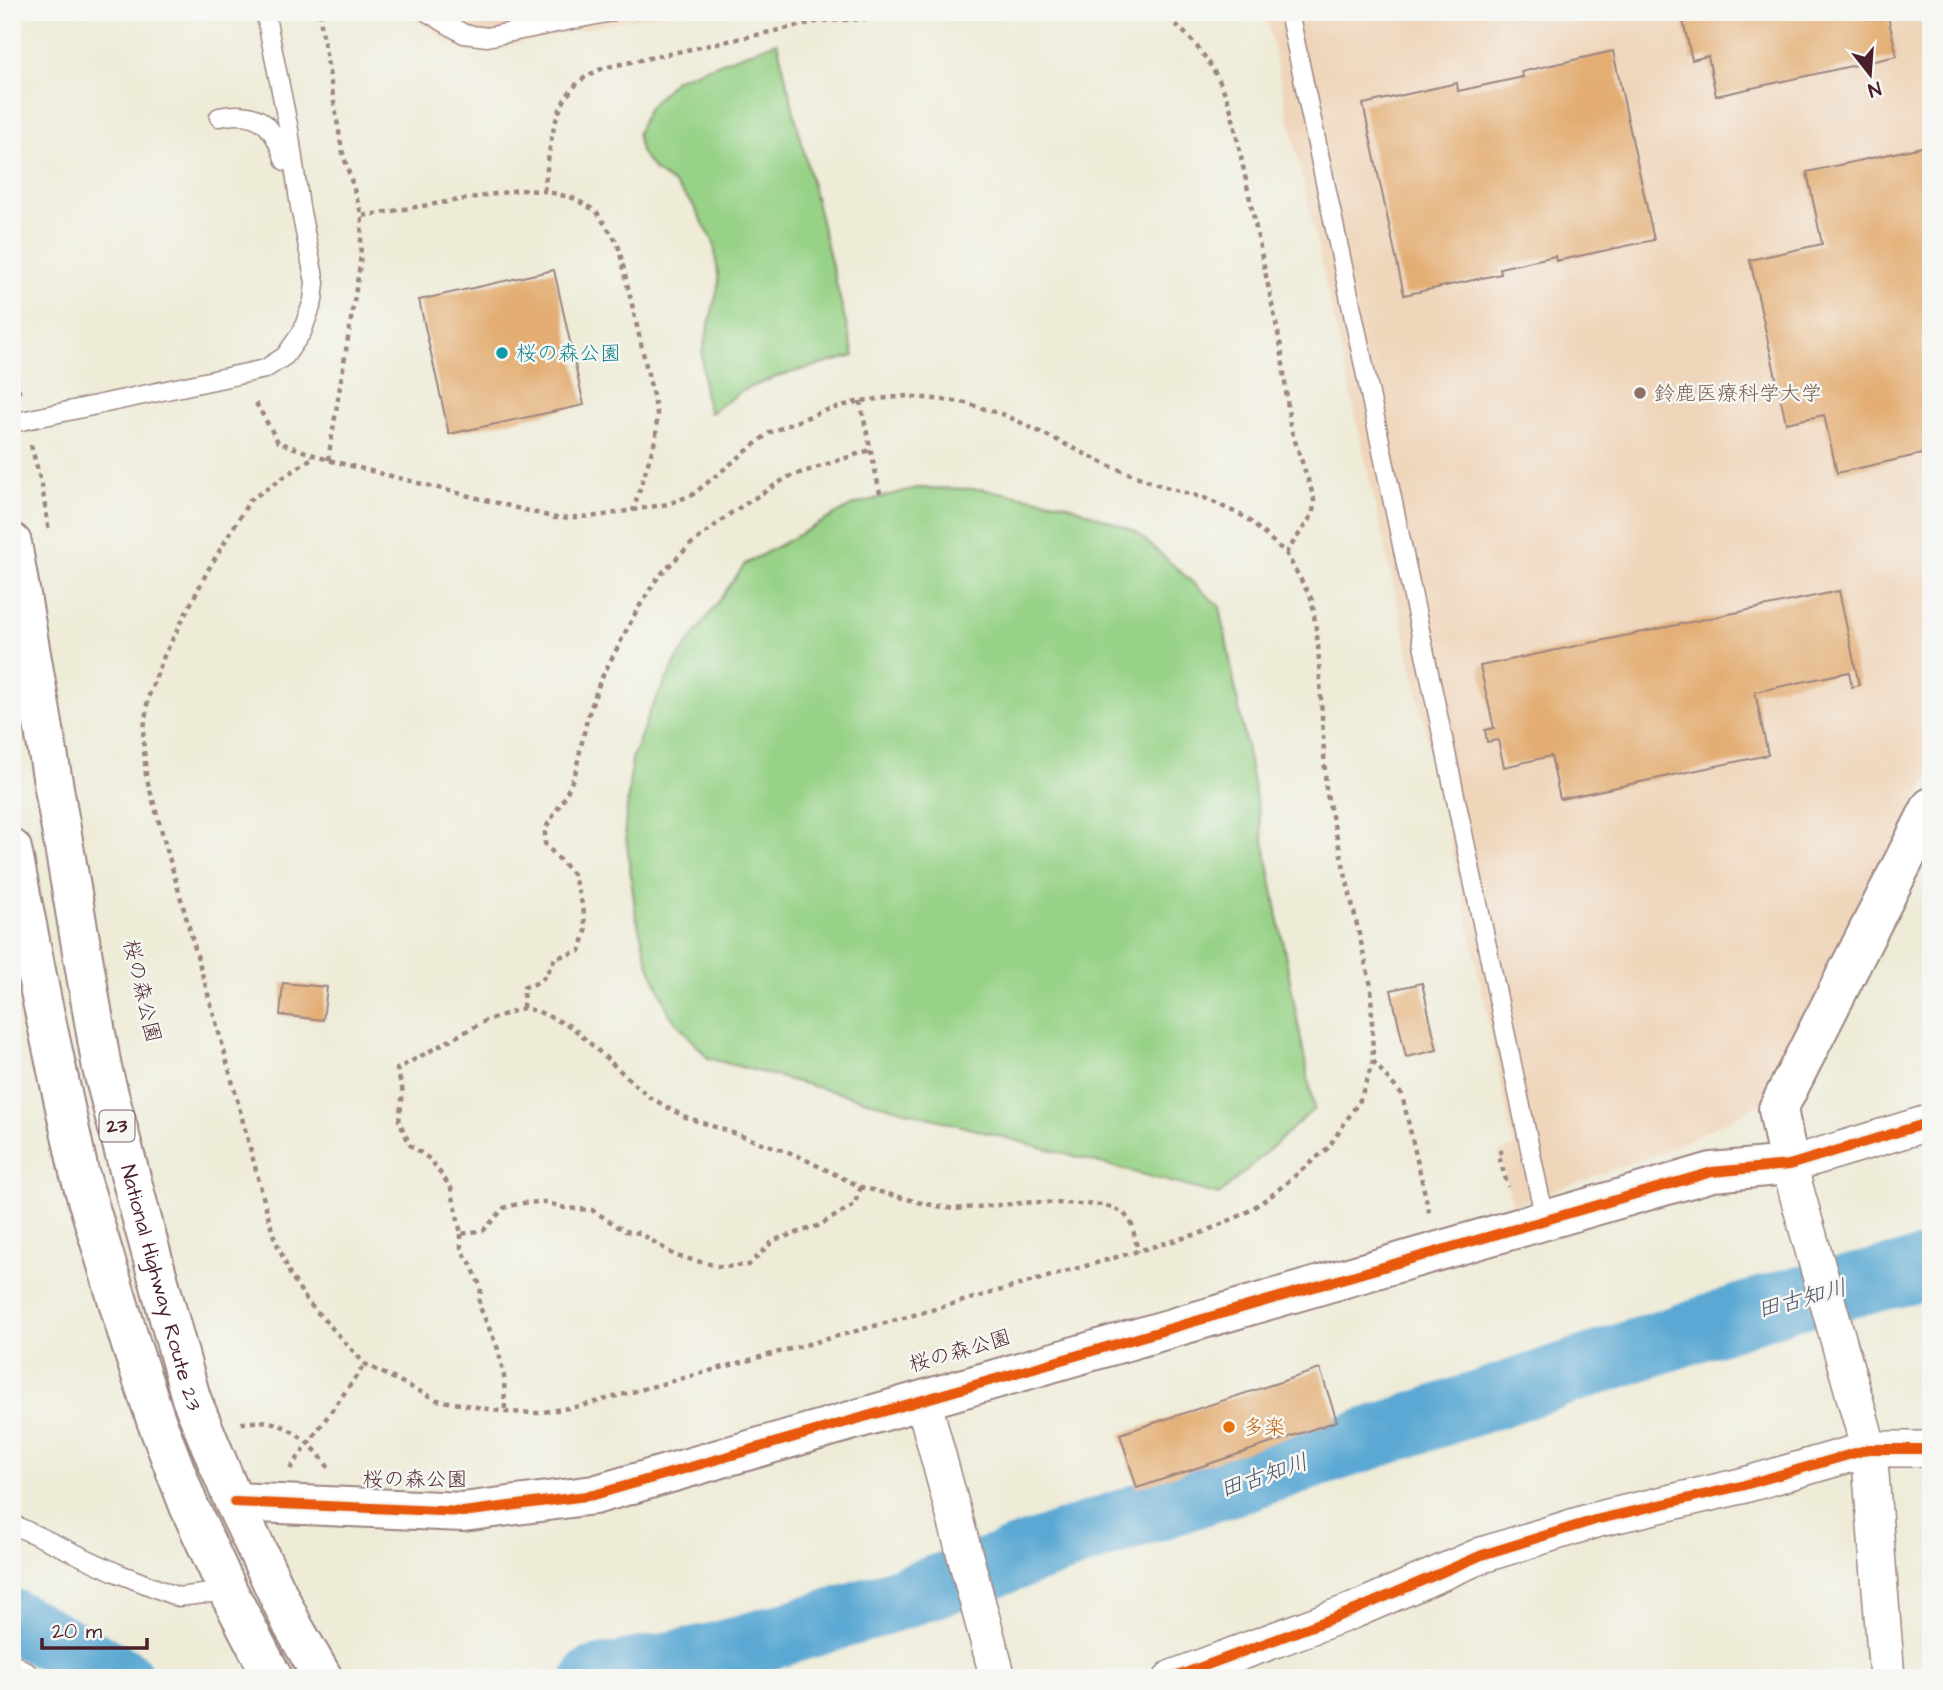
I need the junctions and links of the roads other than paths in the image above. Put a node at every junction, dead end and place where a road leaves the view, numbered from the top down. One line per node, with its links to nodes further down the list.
1 (265, 12): 6 (lane)
2 (427, 12): 3 (lane)
3 (611, 12)
4 (1289, 12): 13 (lane)
5 (219, 117): 6 (lane)
6 (300, 207): 7 (lane)
7 (18, 421)
8 (12, 543): 17 (main road, National Highway Route 23 / 23)
9 (1931, 807): 12 (main road)
10 (12, 849): 19 (main road, National Highway Route 23 / 23)
11 (1931, 1122): 12 (street)
12 (1789, 1165): 13 (main road); 16 (street)
13 (1545, 1220): 14 (main road)
14 (923, 1399): 17 (main road); 24 (street)
15 (1929, 1446): 16 (street)
16 (1869, 1449): 25 (street); 26 (street)
17 (234, 1502): 23 (main road, National Highway Route 23 / 23)
18 (12, 1524): 19 (lane)
19 (228, 1591): 22 (main road, National Highway Route 23 / 23)
20 (12, 1673): 21 (street)
21 (21, 1678)
22 (273, 1678)
23 (323, 1678)
24 (998, 1678)
25 (1172, 1678)
26 (1887, 1678)

